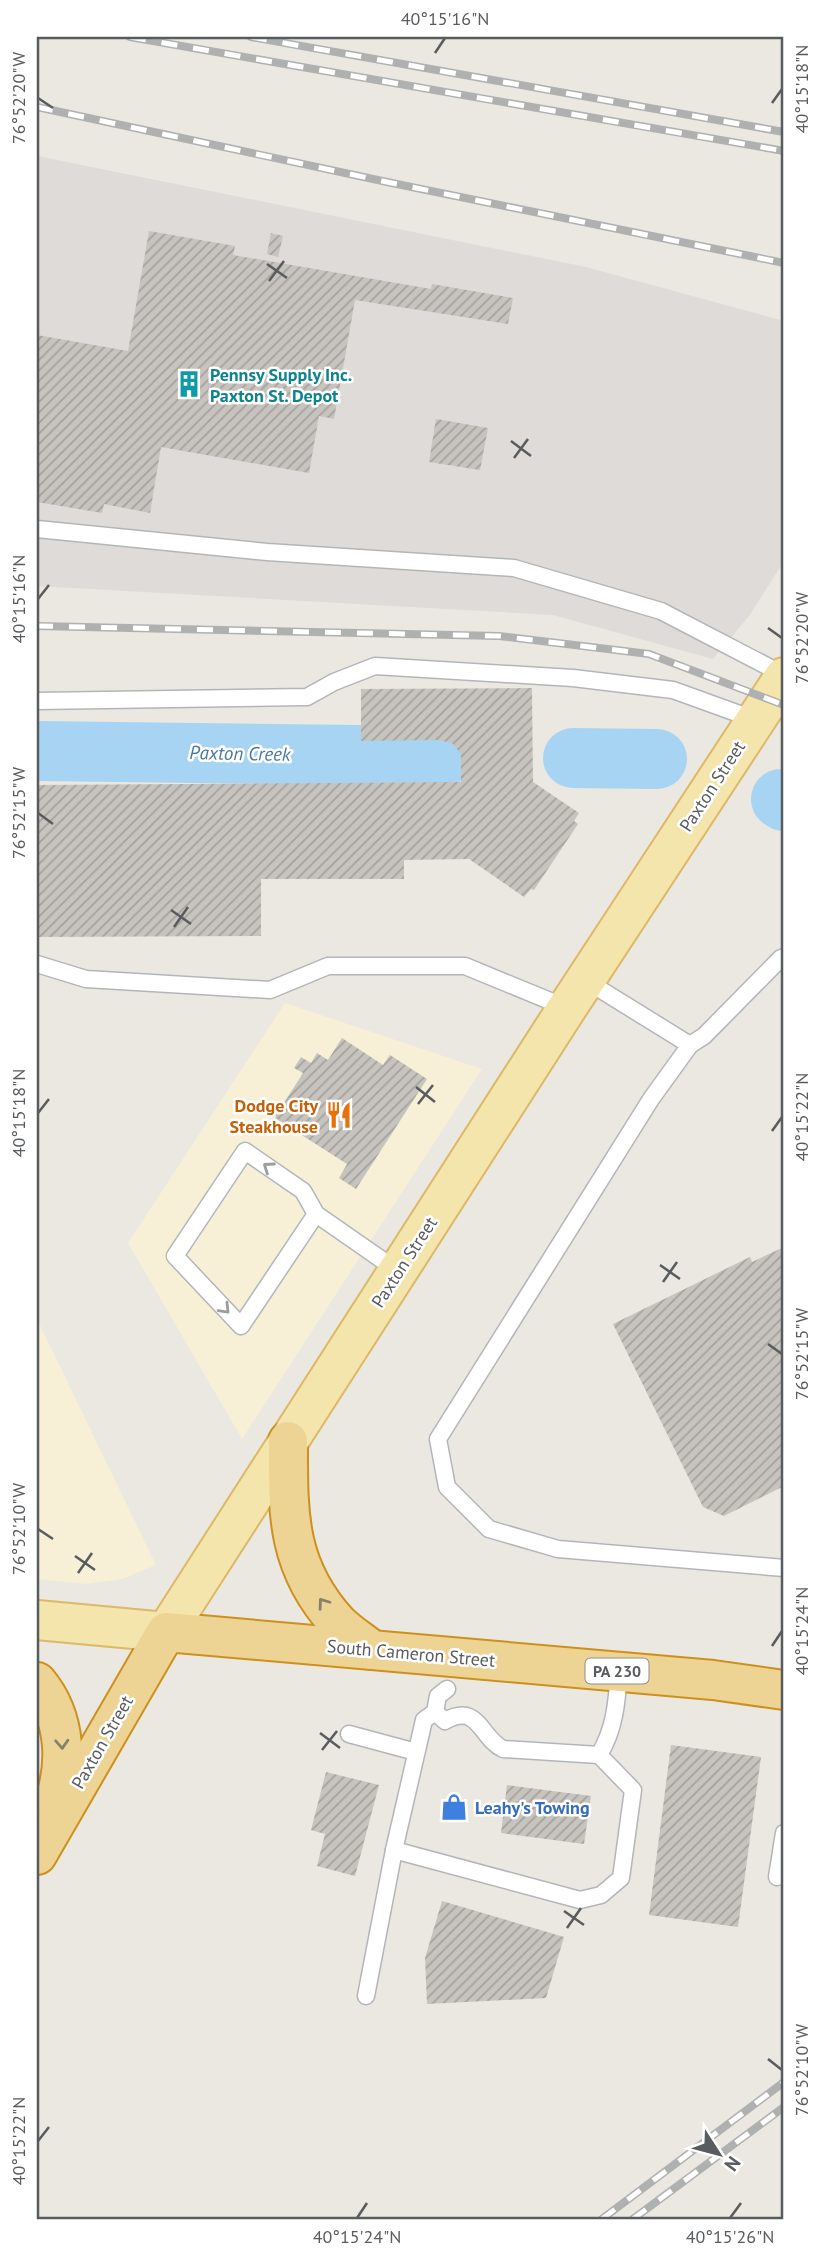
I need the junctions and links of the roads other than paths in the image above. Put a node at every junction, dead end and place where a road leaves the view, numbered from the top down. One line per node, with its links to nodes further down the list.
1 (37, 528): 2 (lane)
2 (784, 676): 4 (main road, Paxton Street)
3 (37, 701): 4 (lane)
4 (756, 720): 7 (main road, Paxton Street)
5 (784, 957): 8 (lane)
6 (37, 964): 7 (lane)
7 (576, 994): 8 (lane); 10 (main road, Paxton Street)
8 (690, 1045): 12 (lane)
9 (316, 1214): 9 (lane, one-way to 9); 10 (lane)
10 (398, 1270): 11 (main road, Paxton Street)
11 (288, 1441): 14 (main road, Paxton Street); 15 (highway, one-way to 11)
12 (784, 1568)
13 (37, 1620): 14 (main road, South Cameron Street / PA 230)
14 (166, 1632): 15 (highway, South Cameron Street / PA 230); 28 (highway, Paxton Street)
15 (372, 1650): 17 (highway, South Cameron Street / PA 230)
16 (619, 1671): 17 (highway, South Cameron Street / PA 230); 19 (highway, South Cameron Street / PA 230); 24 (lane)
17 (449, 1673): 20 (lane); 21 (lane)
18 (37, 1682): 26 (highway, one-way to 26)
19 (784, 1690)
20 (435, 1712): 21 (lane); 23 (lane)
21 (455, 1716): 24 (lane)
22 (349, 1734): 23 (lane)
23 (416, 1752): 27 (lane)
24 (599, 1755): 27 (lane)
25 (784, 1833): 29 (lane)
26 (37, 1848)
27 (394, 1850): 30 (lane)
28 (37, 1855)
29 (778, 1877)
30 (366, 1996)

